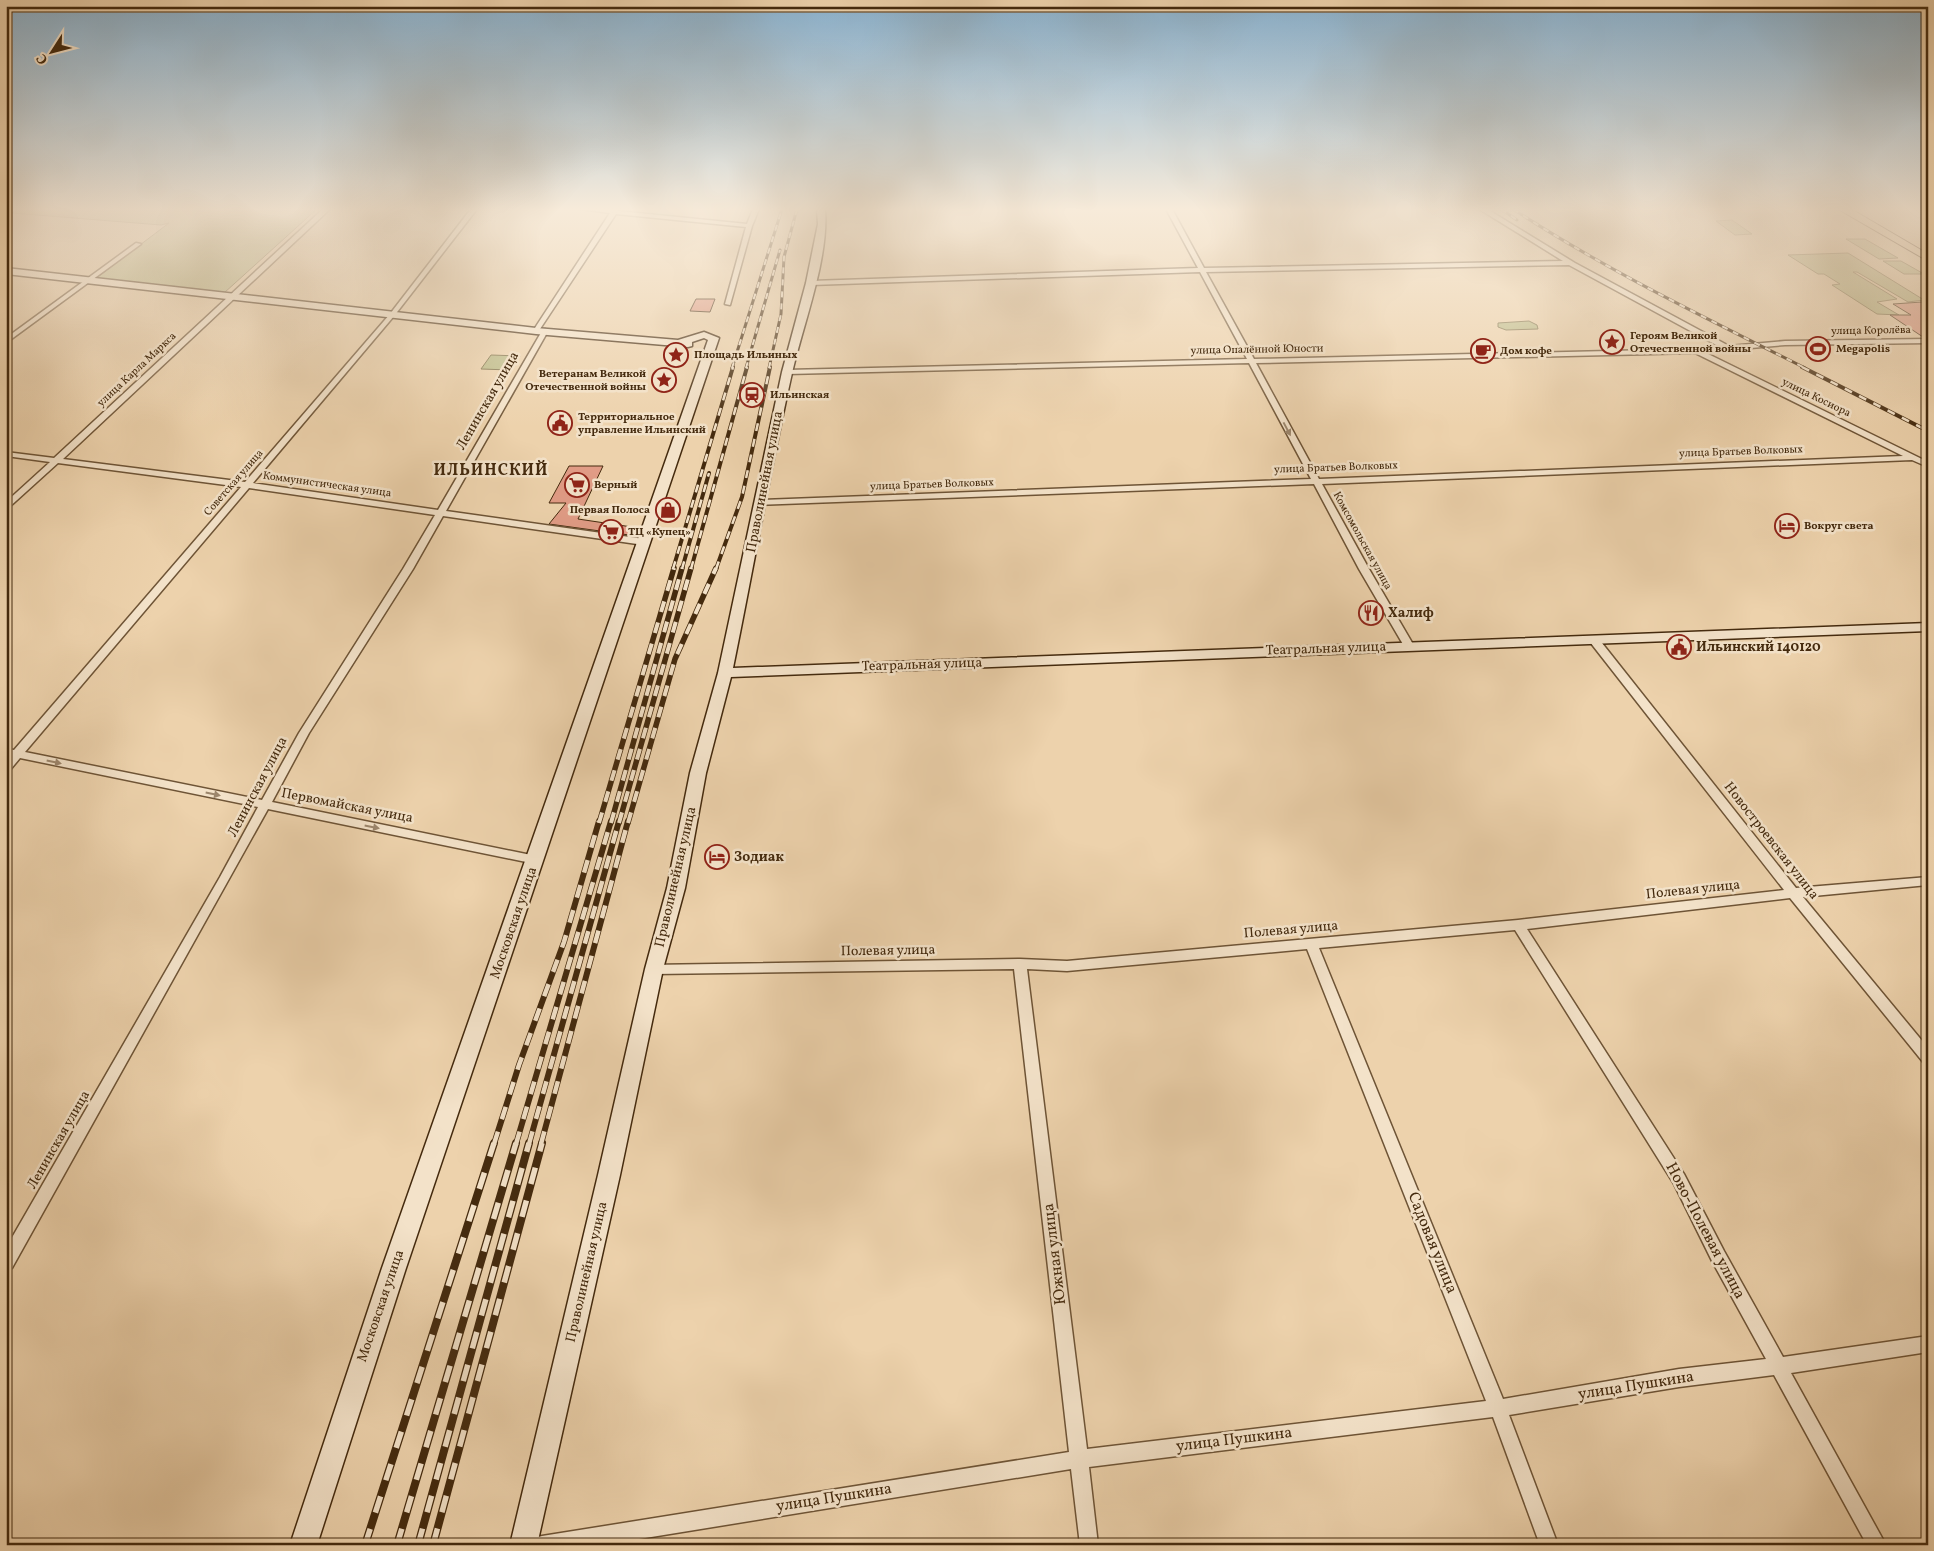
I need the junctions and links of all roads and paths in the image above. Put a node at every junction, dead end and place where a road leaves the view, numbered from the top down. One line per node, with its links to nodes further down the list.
1 (87, 281): 15 (street)
2 (90, 281): 11 (main road)
3 (250, 281): 11 (street, улица Карла Маркса)
4 (418, 281): 13 (street, Советская улица)
5 (571, 281): 14 (street, Ленинская улица)
6 (734, 281): 12 (street)
7 (860, 281): 10 (street)
8 (1210, 281): 19 (street, Комсомольская улица)
9 (1606, 281): 17 (street)
10 (811, 283): 20 (main road, Праволинейная улица)
11 (233, 297): 13 (main road); 23 (street, улица Карла Маркса)
12 (728, 304)
13 (392, 315): 14 (main road); 26 (street, Советская улица)
14 (540, 331): 29 (street, Ленинская улица); 30 (main road, Московская улица)
15 (6, 341)
16 (1928, 341): 17 (street, улица Королёва)
17 (1728, 348): 18 (street, улица Опалённой Юности)
18 (1695, 351): 19 (street, улица Опалённой Юности); 22 (street, улица Косиора)
19 (1251, 361): 20 (street, улица Опалённой Юности); 25 (street, Комсомольская улица, one-way to 25)
20 (787, 372): 27 (main road, Праволинейная улица)
21 (6, 454): 23 (street, Коммунистическая улица)
22 (1912, 458): 24 (street, улица Косиора); 25 (street, улица Братьев Волковых)
23 (58, 460): 26 (street, Коммунистическая улица); 28 (street, улица Карла Маркса)
24 (1928, 465)
25 (1315, 480): 27 (street, улица Братьев Волковых); 33 (street, Комсомольская улица)
26 (246, 485): 29 (street, Коммунистическая улица); 35 (street, Советская улица)
27 (761, 503): 34 (main road, Праволинейная улица)
28 (6, 506)
29 (440, 512): 30 (street, Коммунистическая улица); 37 (street, Ленинская улица)
30 (644, 542): 38 (main road, Московская улица)
31 (1928, 627): 32 (main road, Театральная улица)
32 (1594, 640): 33 (main road, Театральная улица); 40 (street, Новостроевская улица)
33 (1409, 646): 34 (main road, Театральная улица)
34 (725, 673): 44 (main road, Праволинейная улица)
35 (11, 753): 36 (street, Советская улица); 37 (street, Первомайская улица, one-way to 37)
36 (6, 767)
37 (266, 805): 38 (street, Первомайская улица, one-way to 38); 46 (street, Ленинская улица)
38 (536, 860): 51 (main road, Московская улица)
39 (1928, 881): 40 (street, Полевая улица)
40 (1793, 894): 41 (street, Полевая улица); 45 (street, Новостроевская улица)
41 (1518, 925): 42 (street, Полевая улица); 48 (street, Ново-Полевая улица)
42 (1310, 943): 43 (street, Полевая улица); 49 (street, Садовая улица)
43 (1020, 964): 44 (street, Полевая улица); 50 (street, Южная улица)
44 (654, 969): 52 (main road, Праволинейная улица)
45 (1928, 1058)
46 (6, 1263)
47 (1928, 1344): 48 (street, улица Пушкина)
48 (1779, 1366): 49 (street, улица Пушкина); 56 (street, Ново-Полевая улица)
49 (1498, 1408): 50 (street, улица Пушкина); 55 (street, Садовая улица)
50 (1080, 1459): 53 (street, улица Пушкина); 54 (street, Южная улица)
51 (303, 1545)
52 (523, 1545)
53 (542, 1545)
54 (1089, 1545)
55 (1549, 1545)
56 (1877, 1545)

